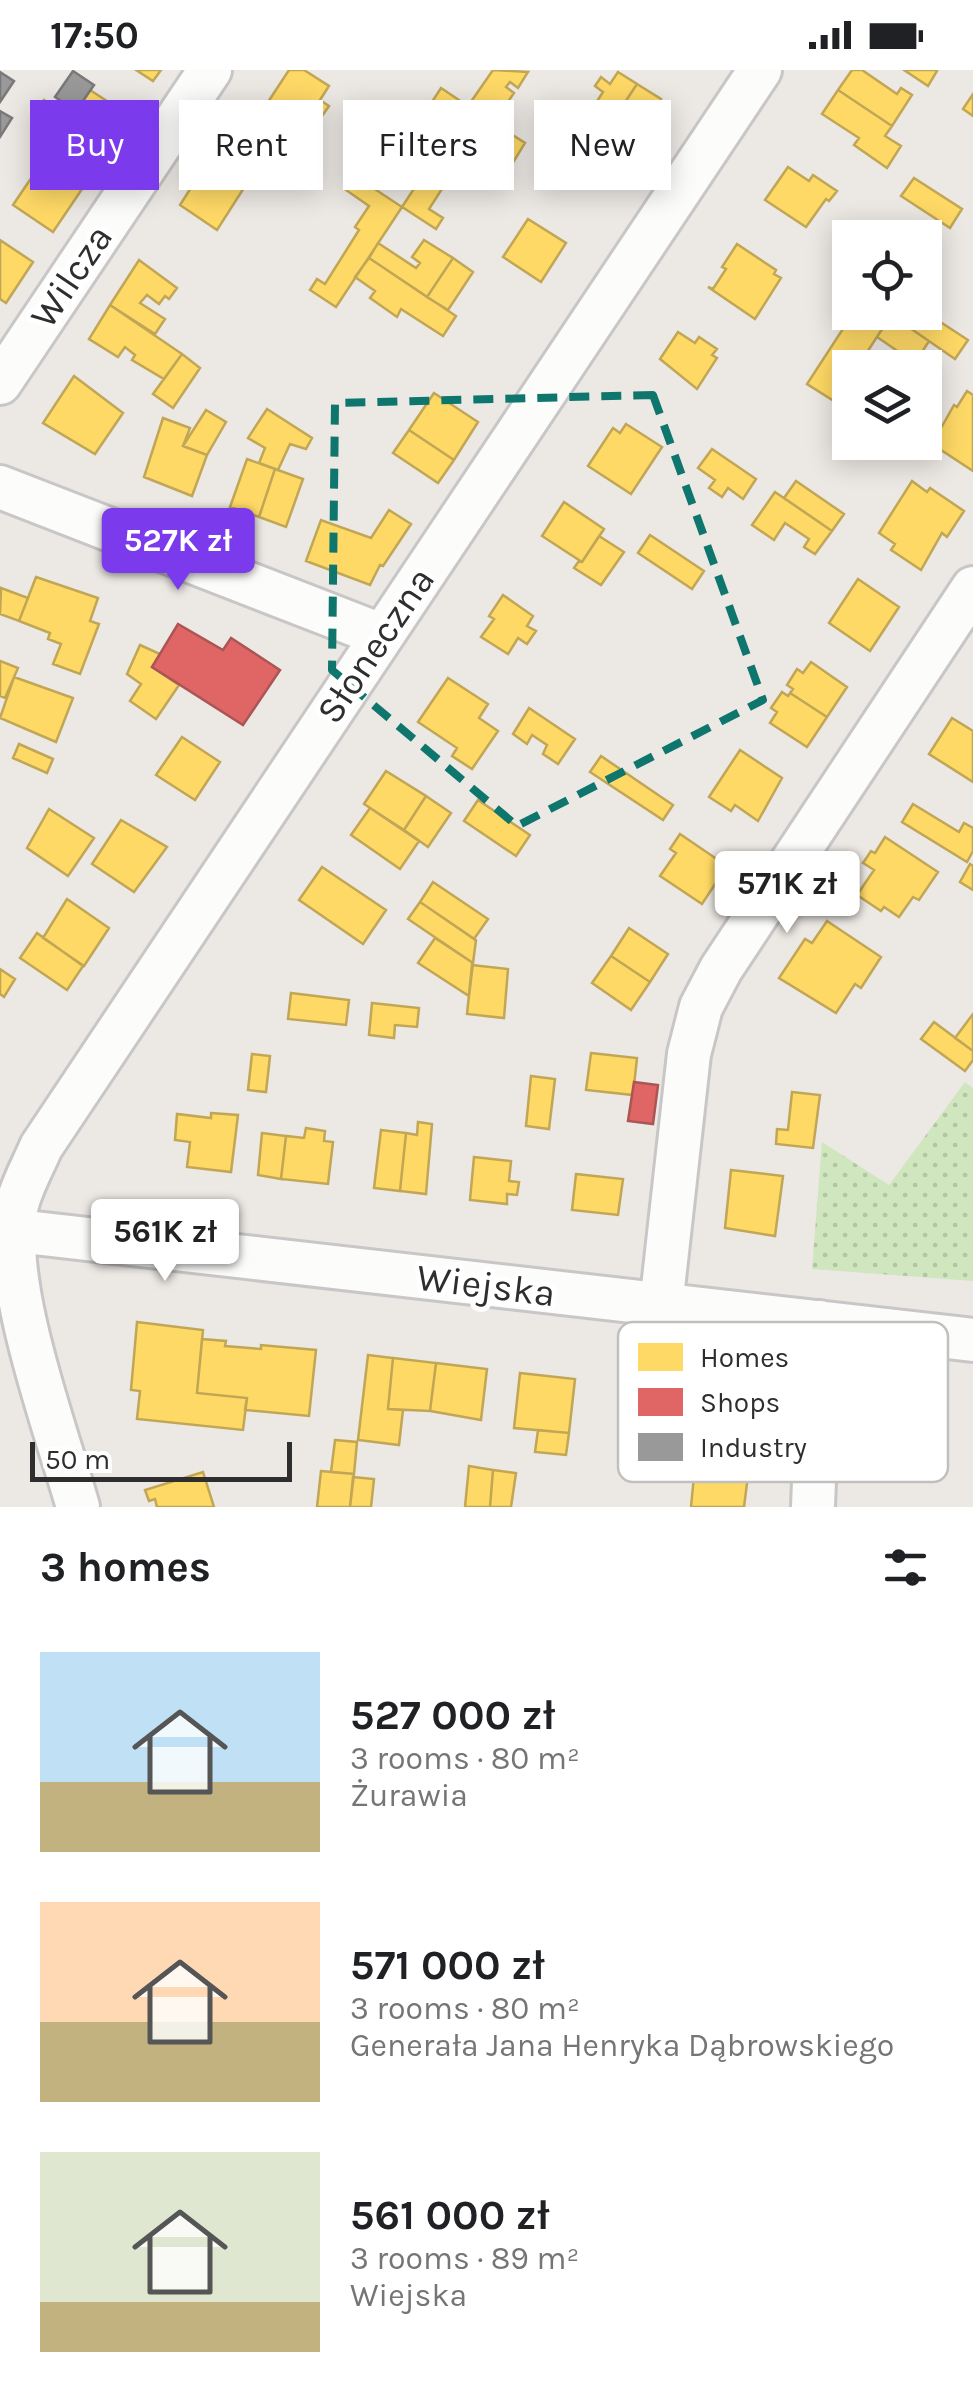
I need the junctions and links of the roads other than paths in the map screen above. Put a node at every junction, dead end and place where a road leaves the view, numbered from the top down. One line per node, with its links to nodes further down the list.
1 (210, 70): 3 (street, Wilcza)
2 (760, 70): 6 (street, Słoneczna)
3 (0, 383)
4 (2, 492): 6 (street)
5 (973, 588): 8 (street)
6 (382, 635): 7 (street, Słoneczna)
7 (7, 1230): 8 (street, Wiejska); 13 (street, Słoneczna)
8 (661, 1306): 9 (street, Wiejska)
9 (820, 1322)
10 (948, 1337): 11 (street, Wiejska)
11 (973, 1340)
12 (814, 1482): 14 (street)
13 (78, 1507)
14 (813, 1507)

